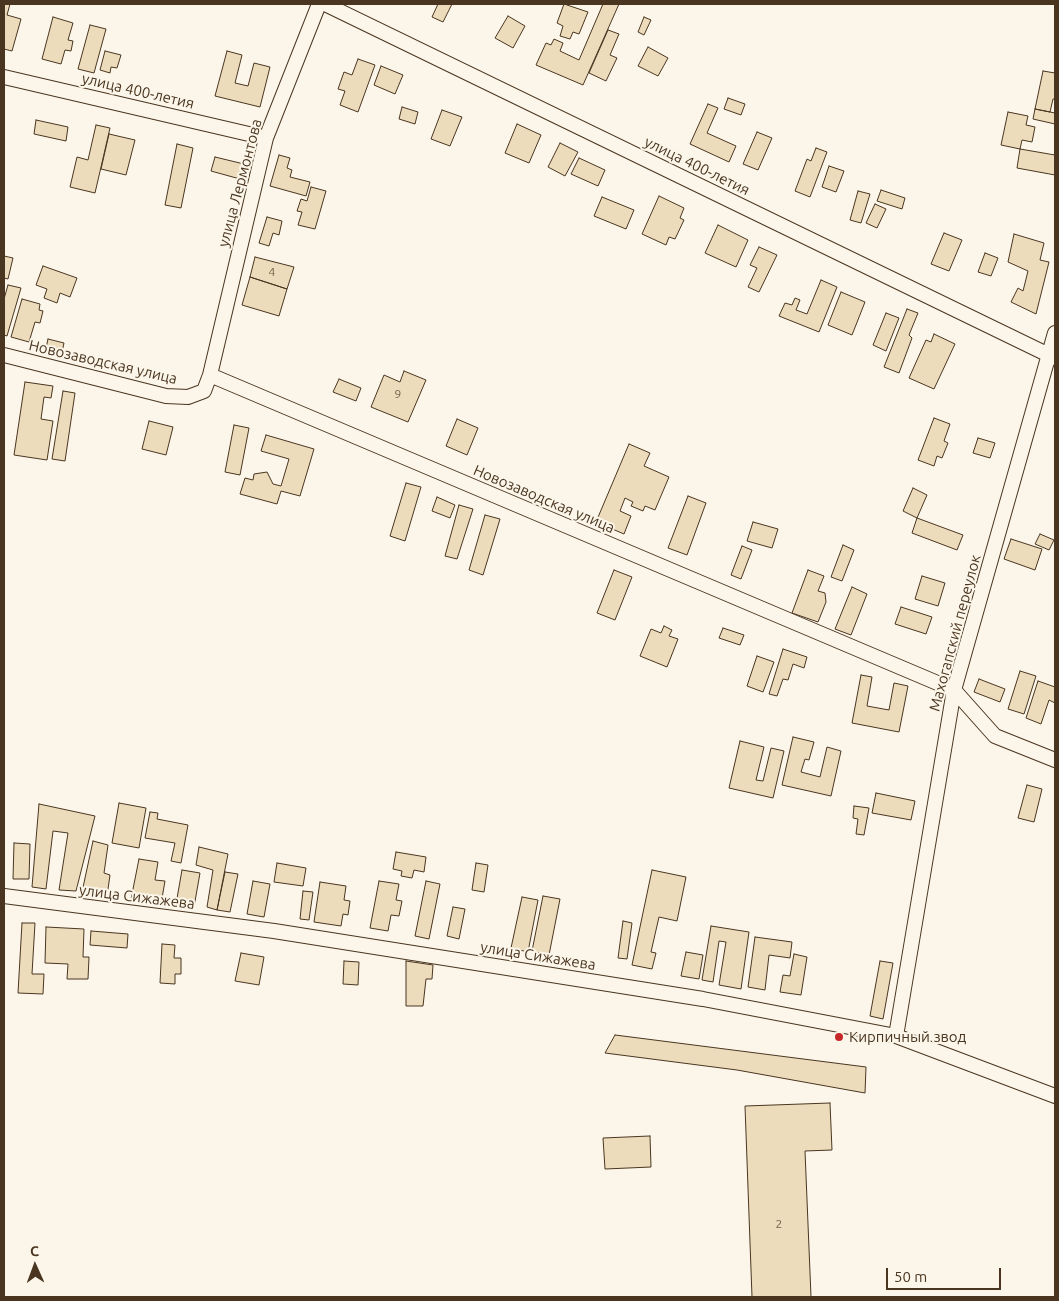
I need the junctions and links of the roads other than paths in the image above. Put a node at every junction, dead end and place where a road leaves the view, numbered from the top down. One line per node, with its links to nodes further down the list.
1 (319, 4): 4 (street, улица Лермонтова)
2 (325, 4): 7 (street, улица 400-летия)
3 (4, 77): 4 (street, улица 400-летия)
4 (266, 138): 8 (street, улица Лермонтова)
5 (1055, 333): 7 (street, Махогапский переулок)
6 (4, 355): 8 (street, Новозаводская улица)
7 (1053, 356): 9 (street, Махогапский переулок)
8 (210, 375): 9 (street, Новозаводская улица)
9 (954, 690): 10 (street, Новозаводская улица); 12 (street, Махогапский переулок)
10 (1055, 760)
11 (4, 896): 12 (street, улица Сижажева)
12 (896, 1036): 13 (street, улица Сижажева)
13 (1055, 1096)

